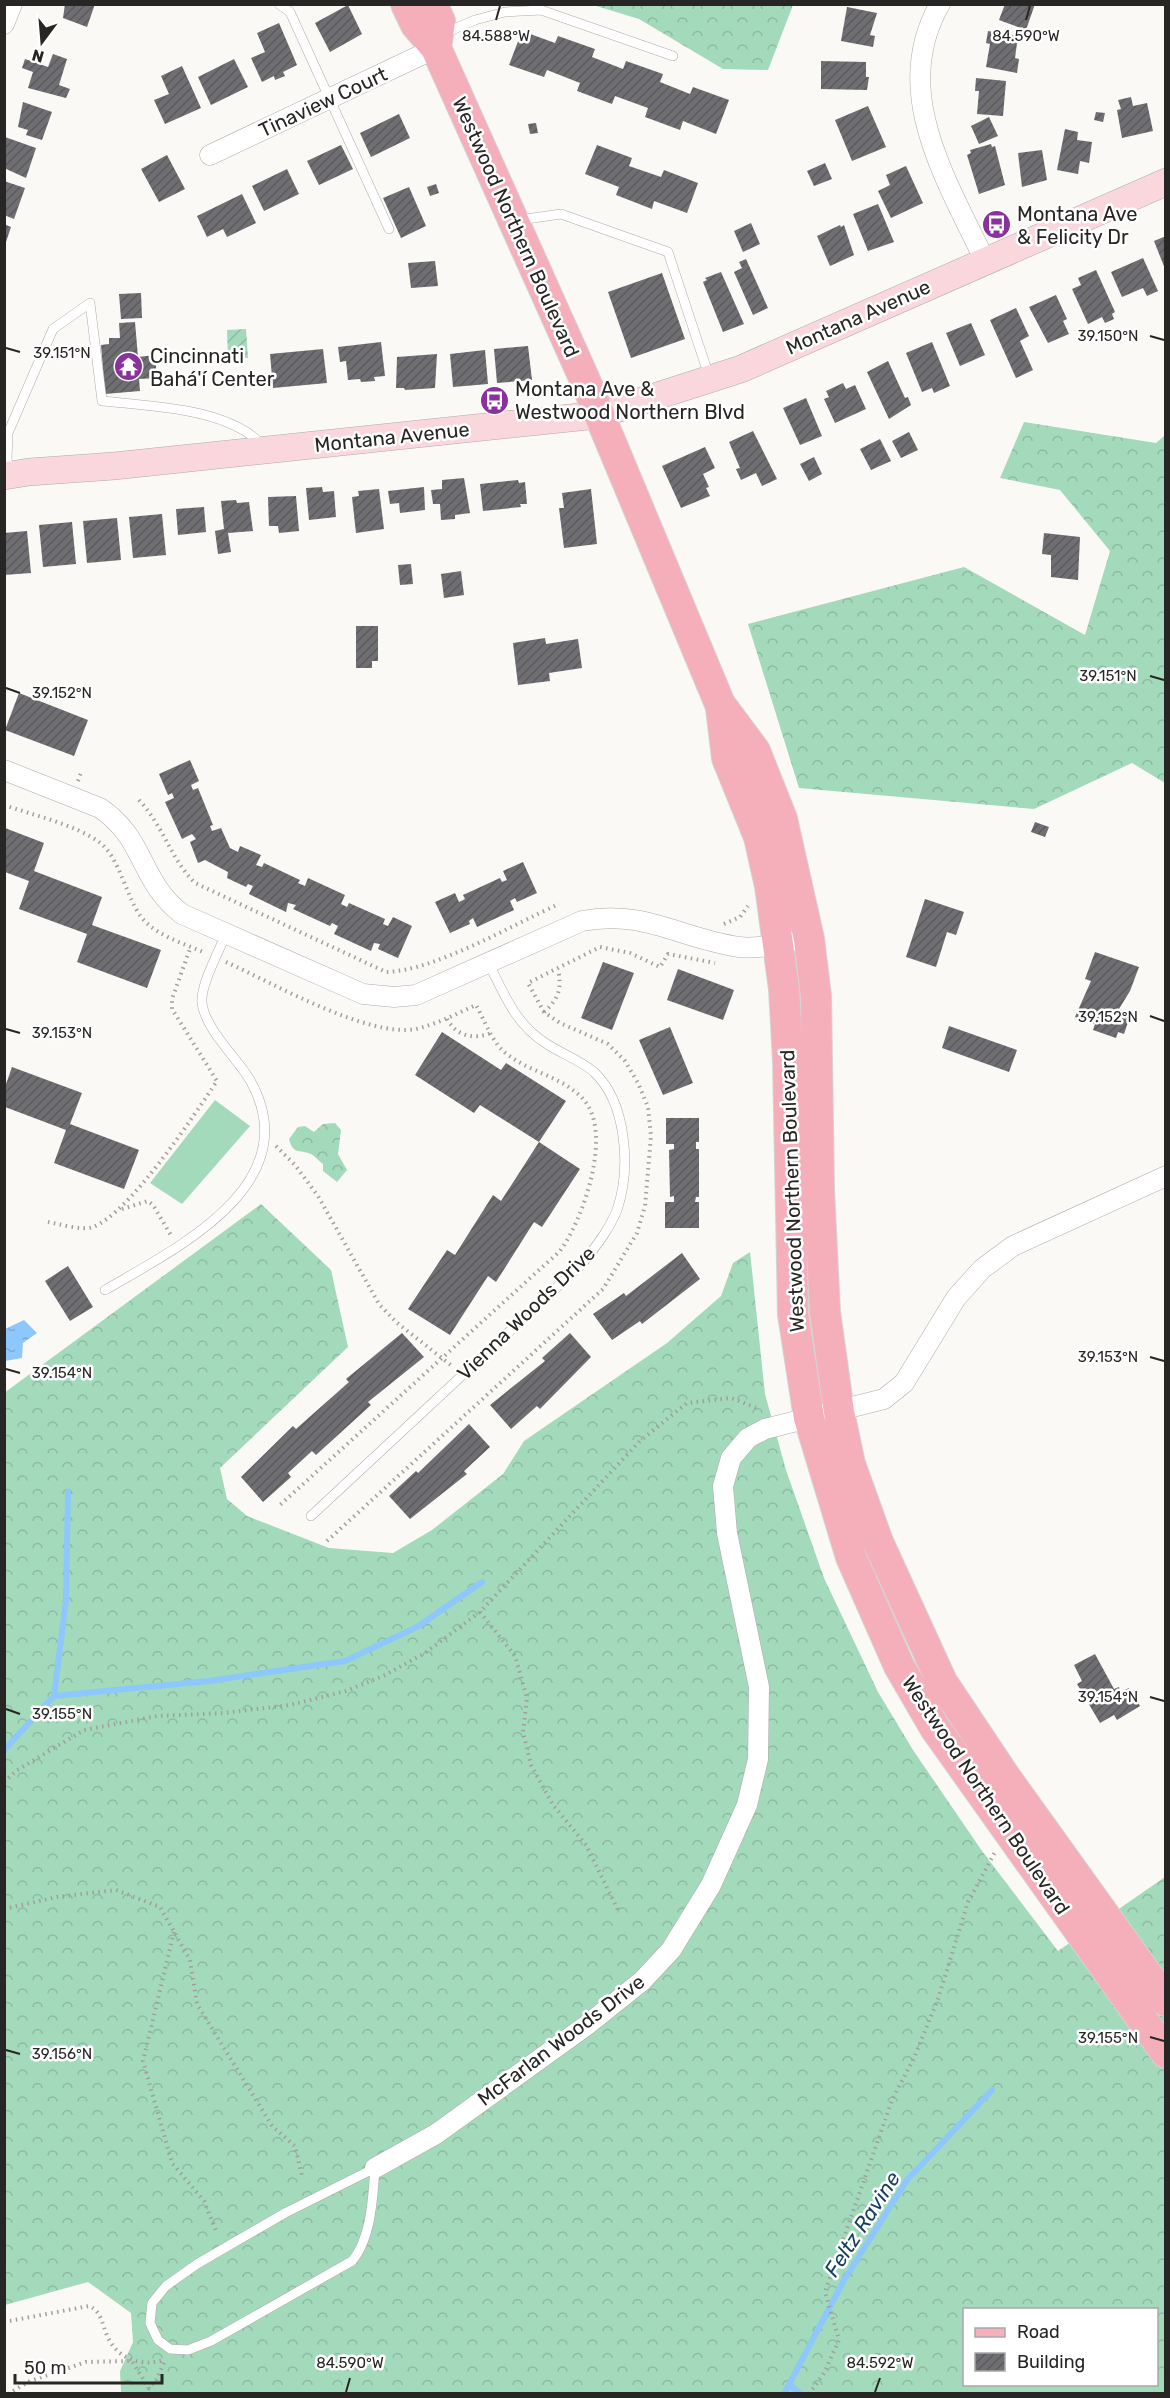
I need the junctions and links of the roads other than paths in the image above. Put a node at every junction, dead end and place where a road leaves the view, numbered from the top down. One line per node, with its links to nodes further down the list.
1 (12, 4): 6 (street)
2 (279, 4): 9 (lane)
3 (406, 4): 7 (main road, Westwood Northern Boulevard)
4 (432, 4): 7 (main road, Westwood Northern Boulevard)
5 (940, 4): 14 (street)
6 (4, 24)
7 (434, 41): 8 (lane); 9 (street, Tinaview Court); 12 (main road, Westwood Northern Boulevard)
8 (674, 56)
9 (330, 99): 10 (street, Tinaview Court); 13 (lane)
10 (210, 155)
11 (1166, 182): 14 (street, Montana Avenue)
12 (514, 221): 15 (lane); 16 (main road, Westwood Northern Boulevard)
13 (389, 229)
14 (985, 261): 15 (street, Montana Avenue)
15 (710, 380): 16 (street, Montana Avenue)
16 (598, 415): 17 (street, Montana Avenue); 19 (main road, Westwood Northern Boulevard)
17 (267, 450): 18 (street, Montana Avenue); 18 (lane)
18 (7, 476)
19 (720, 704): 22 (main road, Westwood Northern Boulevard); 23 (main road, Westwood Northern Boulevard)
20 (4, 770): 21 (street)
21 (226, 934): 24 (street); 26 (lane)
22 (809, 939): 23 (street); 27 (main road, Westwood Northern Boulevard)
23 (778, 944): 24 (street); 28 (main road, Westwood Northern Boulevard)
24 (489, 964): 29 (lane, Vienna Woods Drive)
25 (1166, 1176): 27 (street, McFarlan Woods Drive)
26 (105, 1290)
27 (839, 1412): 28 (street, McFarlan Woods Drive); 30 (main road, Westwood Northern Boulevard)
28 (809, 1418): 30 (main road, Westwood Northern Boulevard); 33 (street, McFarlan Woods Drive)
29 (311, 1516)
30 (1041, 1853): 31 (main road, Westwood Northern Boulevard); 32 (main road, Westwood Northern Boulevard)
31 (1166, 2001)
32 (1166, 2054)
33 (375, 2168): 33 (lane, McFarlan Woods Drive)

